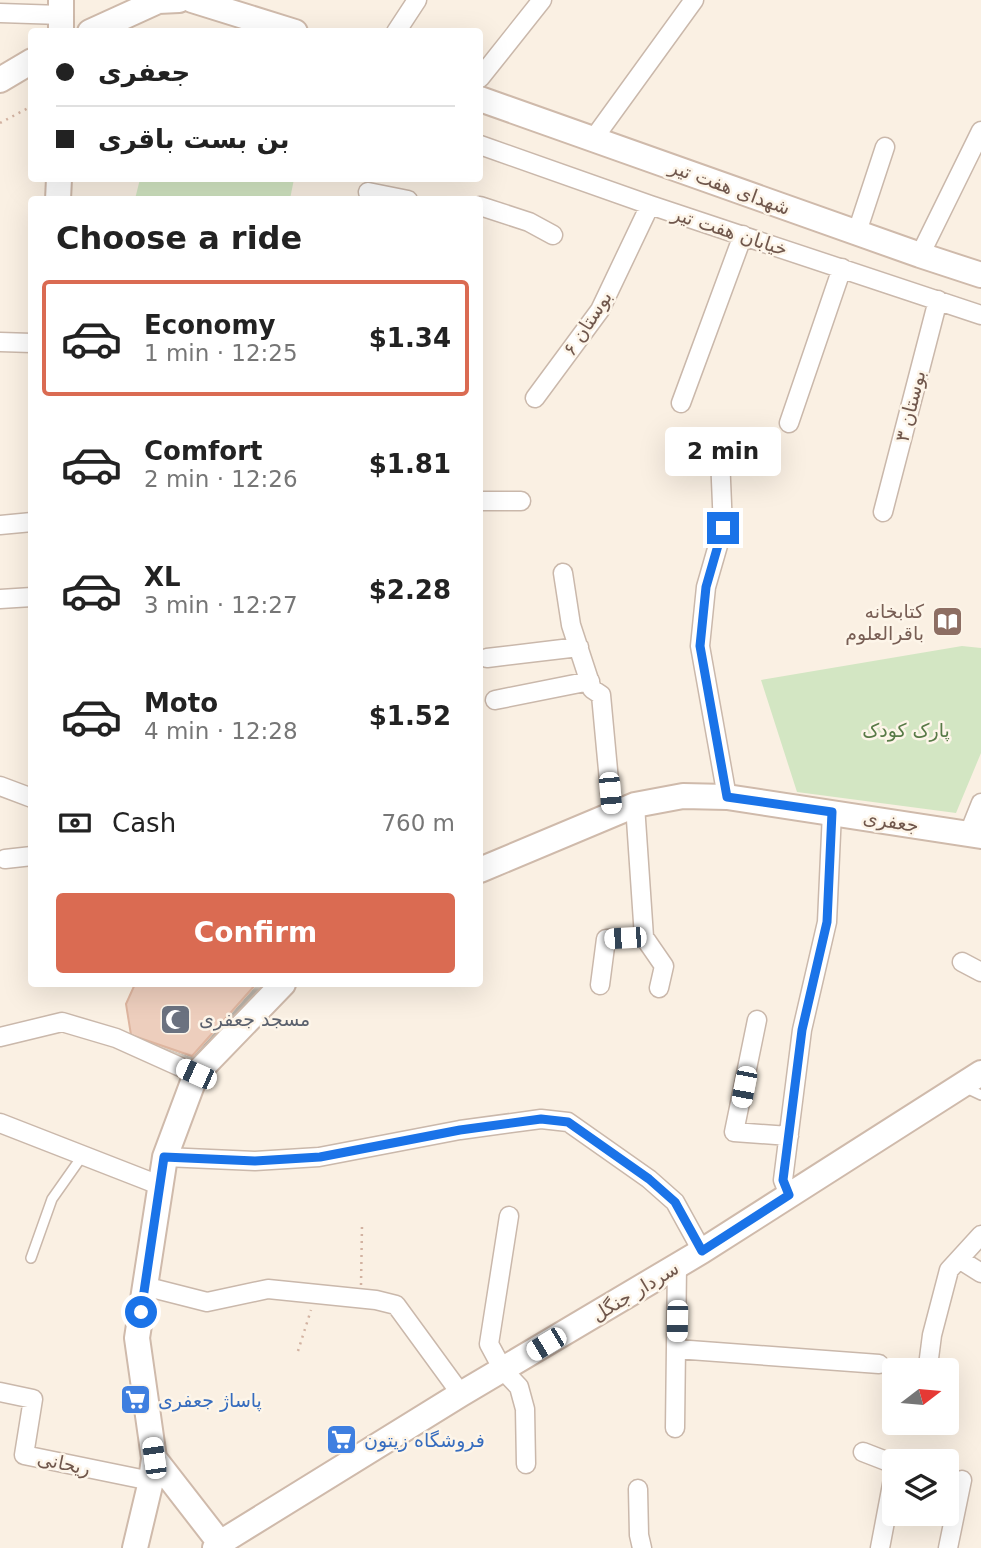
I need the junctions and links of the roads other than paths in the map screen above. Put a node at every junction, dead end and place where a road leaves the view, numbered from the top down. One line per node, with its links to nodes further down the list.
1 (180, 0): 8 (main road)
2 (192, 0): 9 (main road)
3 (418, 0): 10 (street)
4 (542, 0): 12 (street)
5 (694, 0): 16 (street)
6 (0, 13): 7 (street)
7 (61, 16)
8 (99, 28)
9 (282, 28)
10 (399, 28)
11 (28, 63): 13 (main road)
12 (483, 74)
13 (0, 80)
14 (483, 100): 16 (main road, شهدای هفت تیر)
15 (981, 131): 26 (street)
16 (594, 138): 23 (main road, شهدای هفت تیر)
17 (483, 146): 21 (street, خیابان هفت تیر)
18 (885, 147): 23 (street)
19 (368, 192): 20 (street)
20 (388, 196)
21 (650, 205): 25 (street, خیابان هفت تیر); 33 (street, بوستان ۶)
22 (483, 207): 24 (street)
23 (857, 232): 26 (main road, شهدای هفت تیر)
24 (553, 235)
25 (743, 235): 27 (street, خیابان هفت تیر); 34 (street)
26 (920, 255): 28 (main road, شهدای هفت تیر)
27 (842, 268): 29 (street, خیابان هفت تیر); 35 (street)
28 (981, 275)
29 (938, 300): 30 (street, خیابان هفت تیر); 39 (street, بوستان ۳)
30 (981, 315)
31 (0, 342): 32 (street)
32 (28, 343)
33 (535, 398)
34 (681, 403)
35 (789, 423)
36 (720, 457): 51 (street)
37 (483, 501): 38 (street)
38 (522, 501)
39 (883, 512)
40 (28, 522): 41 (street)
41 (0, 525)
42 (563, 573): 45 (street)
43 (28, 597): 44 (street)
44 (0, 599)
45 (579, 647): 46 (street); 47 (street)
46 (487, 658)
47 (590, 681): 48 (street); 55 (street)
48 (495, 700)
49 (0, 786): 50 (street)
50 (28, 796)
51 (727, 797): 53 (main road, جعفری); 54 (main road, جعفری)
52 (981, 803): 56 (street)
53 (635, 805): 55 (main road, جعفری); 60 (street)
54 (832, 812): 56 (main road, جعفری); 71 (street)
55 (612, 813): 59 (main road, جعفری)
56 (975, 835)
57 (28, 856): 58 (street)
58 (5, 859)
59 (483, 869)
60 (644, 937): 63 (street); 65 (street)
61 (962, 962): 62 (street)
62 (981, 972)
63 (600, 985)
64 (280, 987): 68 (main road)
65 (659, 988)
66 (758, 1020): 71 (street)
67 (0, 1037): 68 (street)
68 (196, 1074): 73 (main road)
69 (975, 1085): 75 (main road, سردار جنگل)
70 (0, 1123): 72 (street)
71 (789, 1136): 75 (street)
72 (83, 1156): 74 (street); 79 (lane)
73 (164, 1157): 74 (main road); 78 (street)
74 (159, 1185): 83 (main road)
75 (789, 1195): 78 (main road, سردار جنگل)
76 (509, 1216): 87 (street)
77 (981, 1236): 80 (street)
78 (702, 1251): 81 (main road, سردار جنگل)
79 (31, 1258)
80 (959, 1259): 82 (street); 85 (street)
81 (677, 1265): 84 (street); 87 (main road, سردار جنگل)
82 (981, 1273)
83 (144, 1286): 89 (street); 94 (main road)
84 (676, 1349): 86 (street); 90 (street)
85 (929, 1358)
86 (879, 1364)
87 (503, 1370): 89 (main road, سردار جنگل); 93 (street)
88 (0, 1392): 94 (street, ریحانی)
89 (461, 1394): 98 (main road, سردار جنگل)
90 (675, 1428)
91 (863, 1452): 92 (street)
92 (882, 1459)
93 (526, 1464)
94 (152, 1469): 98 (main road); 99 (main road)
95 (962, 1480): 102 (street)
96 (638, 1489): 100 (street)
97 (884, 1526): 101 (street)
98 (218, 1545)
99 (135, 1548)
100 (642, 1548)
101 (880, 1548)
102 (948, 1548)

